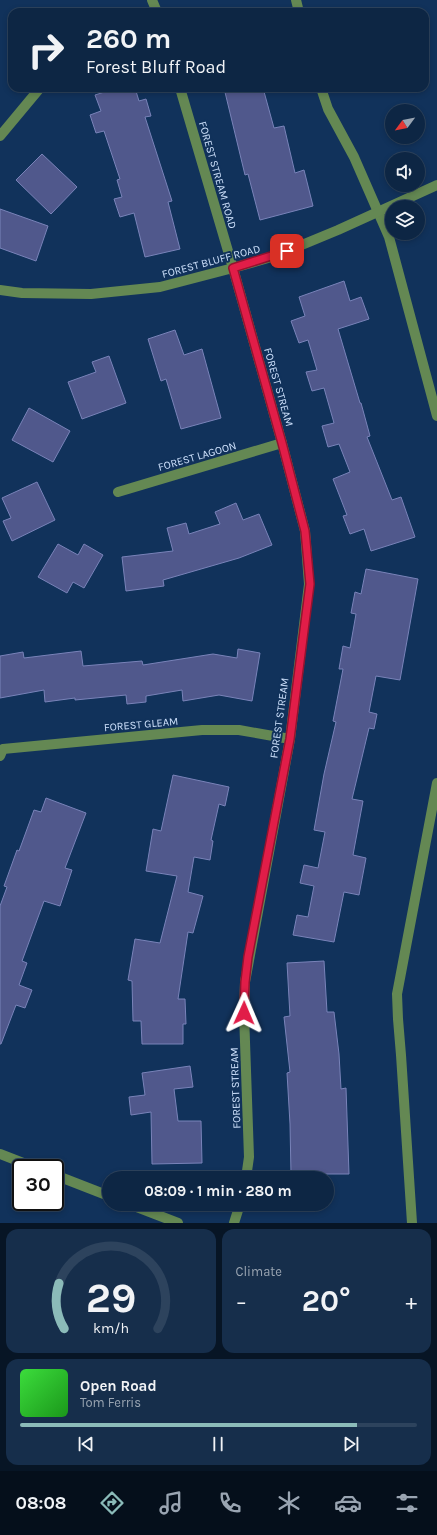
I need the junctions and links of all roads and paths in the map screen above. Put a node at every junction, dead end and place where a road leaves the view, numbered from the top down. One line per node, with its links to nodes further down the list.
1 (37, 92): 4 (street)
2 (181, 92): 7 (street, FOREST STREAM ROAD)
3 (322, 92): 6 (street)
4 (0, 136)
5 (437, 184): 6 (street, FOREST BLUFF ROAD)
6 (378, 211): 7 (street, FOREST BLUFF ROAD); 9 (street)
7 (233, 268): 8 (street, FOREST BLUFF ROAD); 10 (street, FOREST STREAM)
8 (0, 290)
9 (437, 416)
10 (282, 443): 11 (street, FOREST LAGOON); 12 (street, FOREST STREAM)
11 (118, 492)
12 (290, 739): 13 (street, FOREST GLEAM); 17 (street, FOREST STREAM)
13 (0, 756)
14 (437, 783): 24 (street)
15 (0, 1154): 16 (street)
16 (13, 1159)
17 (247, 1171)
18 (64, 1178): 19 (street)
19 (102, 1193)
20 (147, 1211): 22 (street)
21 (238, 1211): 23 (street)
22 (178, 1223)
23 (234, 1223)
24 (412, 1223)

